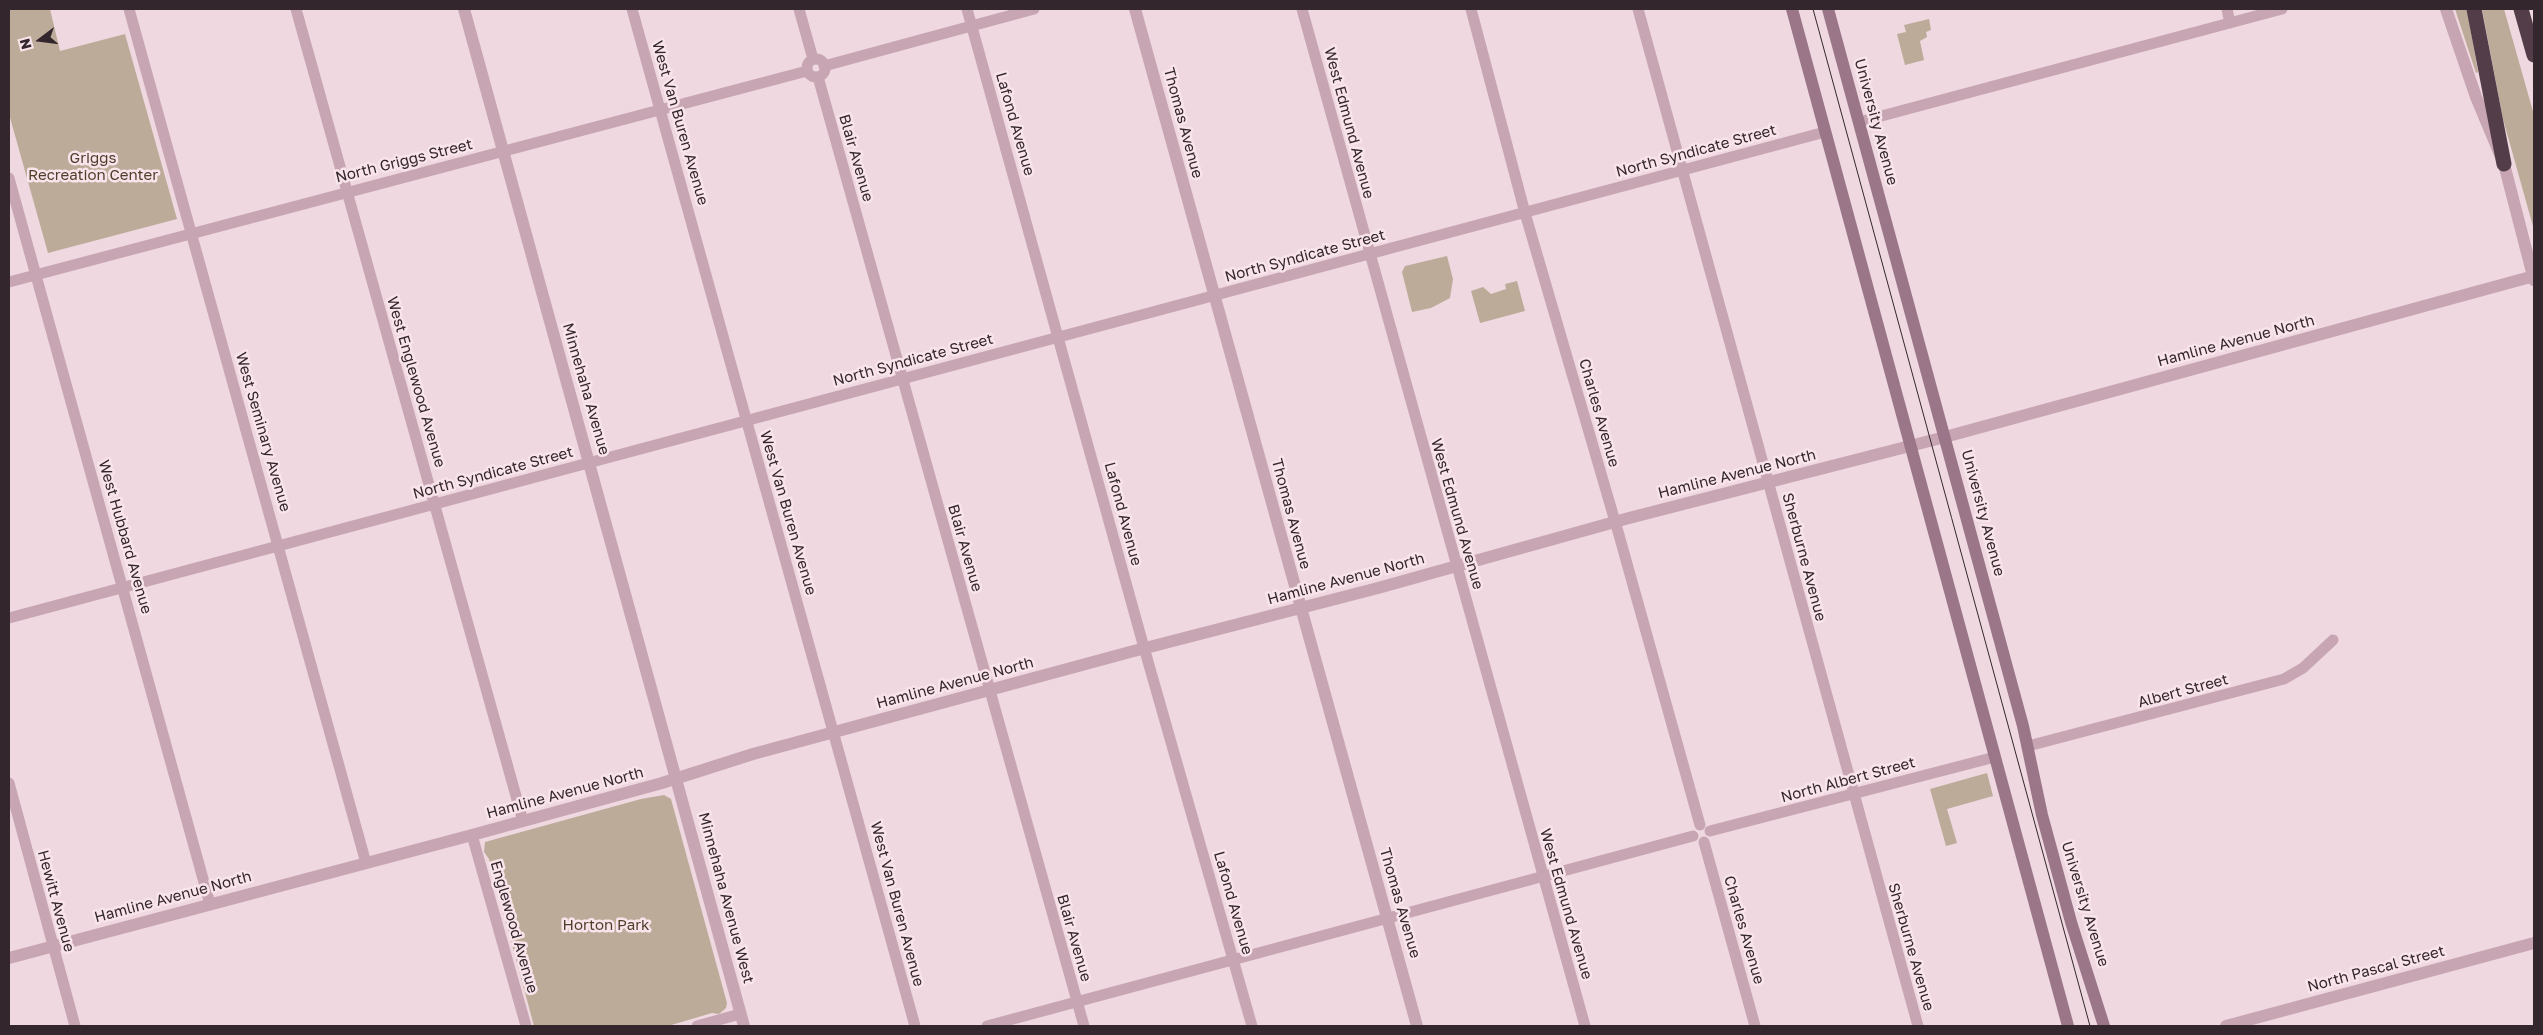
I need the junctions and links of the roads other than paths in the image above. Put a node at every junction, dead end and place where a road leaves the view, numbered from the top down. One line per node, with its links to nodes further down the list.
1 (129, 9): 35 (street, West Seminary Avenue)
2 (296, 9): 33 (street, West Englewood Avenue)
3 (464, 9): 29 (street, Minnehaha Avenue)
4 (632, 9): 26 (street, West Van Buren Avenue)
5 (799, 9): 22 (street)
6 (967, 9): 20 (street, Lafond Avenue)
7 (1034, 9): 20 (street)
8 (1135, 9): 40 (street, Thomas Avenue)
9 (1302, 9): 36 (street, West Edmund Avenue)
10 (1471, 9): 34 (street, Charles Avenue)
11 (1638, 9): 31 (street, Sherburne Avenue)
12 (1792, 9): 28 (main road)
13 (1828, 9): 27 (main road, University Avenue)
14 (2227, 9): 19 (street)
15 (2282, 9): 19 (street)
16 (2446, 9): 30 (street)
17 (2474, 9): 30 (highway)
18 (2521, 9): 21 (highway)
19 (2230, 22): 27 (street)
20 (972, 25): 23 (street); 41 (street, Lafond Avenue)
21 (2534, 55)
22 (813, 59): 23 (street); 24 (street)
23 (824, 66): 25 (street)
24 (807, 71): 25 (street); 26 (street, North Griggs Street)
25 (818, 77): 42 (street, Blair Avenue)
26 (660, 109): 29 (street, North Griggs Street); 43 (street, West Van Buren Avenue)
27 (1859, 122): 44 (main road, University Avenue)
28 (1825, 132): 31 (street, North Syndicate Street); 45 (main road)
29 (503, 151): 33 (street, North Griggs Street); 46 (street, Minnehaha Avenue)
30 (2504, 164): 38 (street)
31 (1682, 171): 34 (street, North Syndicate Street); 47 (street, Sherburne Avenue)
32 (9, 178): 37 (street, West Hubbard Avenue)
33 (347, 191): 35 (street, North Griggs Street); 48 (street, West Englewood Avenue)
34 (1525, 213): 36 (street, North Syndicate Street); 49 (street, Charles Avenue)
35 (192, 233): 37 (street, North Griggs Street); 50 (street, West Seminary Avenue)
36 (1369, 255): 40 (street, North Syndicate Street); 51 (street, West Edmund Avenue)
37 (35, 275): 39 (street, North Griggs Street); 52 (street, West Hubbard Avenue)
38 (2534, 278): 44 (street, Hamline Avenue North)
39 (9, 282)
40 (1214, 296): 41 (street, North Syndicate Street); 53 (street, Thomas Avenue)
41 (1059, 338): 42 (street, North Syndicate Street); 56 (street, Lafond Avenue)
42 (903, 379): 43 (street, North Syndicate Street); 57 (street, Blair Avenue)
43 (747, 420): 46 (street, North Syndicate Street); 58 (street, West Van Buren Avenue)
44 (1945, 437): 45 (street, Hamline Avenue North); 59 (main road, University Avenue)
45 (1910, 446): 47 (street, Hamline Avenue North); 60 (main road)
46 (590, 463): 48 (street, North Syndicate Street); 61 (street, Minnehaha Avenue)
47 (1768, 483): 49 (street, Hamline Avenue North); 63 (street, Sherburne Avenue)
48 (435, 504): 50 (street, North Syndicate Street); 64 (street, West Englewood Avenue)
49 (1615, 522): 51 (street, Hamline Avenue North); 65 (street, Charles Avenue)
50 (279, 546): 52 (street, North Syndicate Street); 69 (street, West Seminary Avenue)
51 (1456, 566): 53 (street, Hamline Avenue North); 70 (street, West Edmund Avenue)
52 (124, 588): 54 (street, North Syndicate Street); 71 (street, West Hubbard Avenue)
53 (1300, 608): 56 (street, Hamline Avenue North); 72 (street, Thomas Avenue)
54 (9, 618)
55 (2333, 640): 59 (street, Albert Street)
56 (1144, 649): 57 (street, Hamline Avenue North); 76 (street, Lafond Avenue)
57 (989, 691): 58 (street, Hamline Avenue North); 77 (street, Blair Avenue)
58 (834, 733): 61 (street, Hamline Avenue North); 82 (street, West Van Buren Avenue)
59 (2028, 746): 91 (main road, University Avenue)
60 (1994, 757): 63 (street, North Albert Street); 90 (main road)
61 (676, 778): 64 (street, Hamline Avenue North); 78 (street, Minnehaha Avenue West)
62 (9, 783): 74 (street, Hewitt Avenue)
63 (1853, 795): 65 (street, North Albert Street); 89 (street, Sherburne Avenue)
64 (523, 821): 66 (street, Hamline Avenue North)
65 (1705, 828): 67 (street); 68 (street)
66 (472, 835): 69 (street, Hamline Avenue North); 80 (street, Englewood Avenue)
67 (1693, 836): 68 (street); 70 (street)
68 (1704, 842): 88 (street, Charles Avenue)
69 (366, 863): 71 (street, Hamline Avenue North)
70 (1543, 878): 72 (street); 87 (street, West Edmund Avenue)
71 (210, 904): 74 (street, Hamline Avenue North)
72 (1387, 919): 76 (street); 86 (street, Thomas Avenue)
73 (2534, 943): 92 (street, North Pascal Street)
74 (53, 946): 75 (street, Hamline Avenue North); 79 (street, Hewitt Avenue)
75 (9, 958)
76 (1234, 959): 77 (street); 85 (street, Lafond Avenue)
77 (1077, 1002): 83 (street); 84 (street, Blair Avenue)
78 (742, 1020): 81 (street)
79 (75, 1026)
80 (526, 1026)
81 (697, 1026)
82 (915, 1026)
83 (987, 1026)
84 (1084, 1026)
85 (1252, 1026)
86 (1417, 1026)
87 (1585, 1026)
88 (1756, 1026)
89 (1918, 1026)
90 (2068, 1026)
91 (2104, 1026)
92 (2226, 1026)

